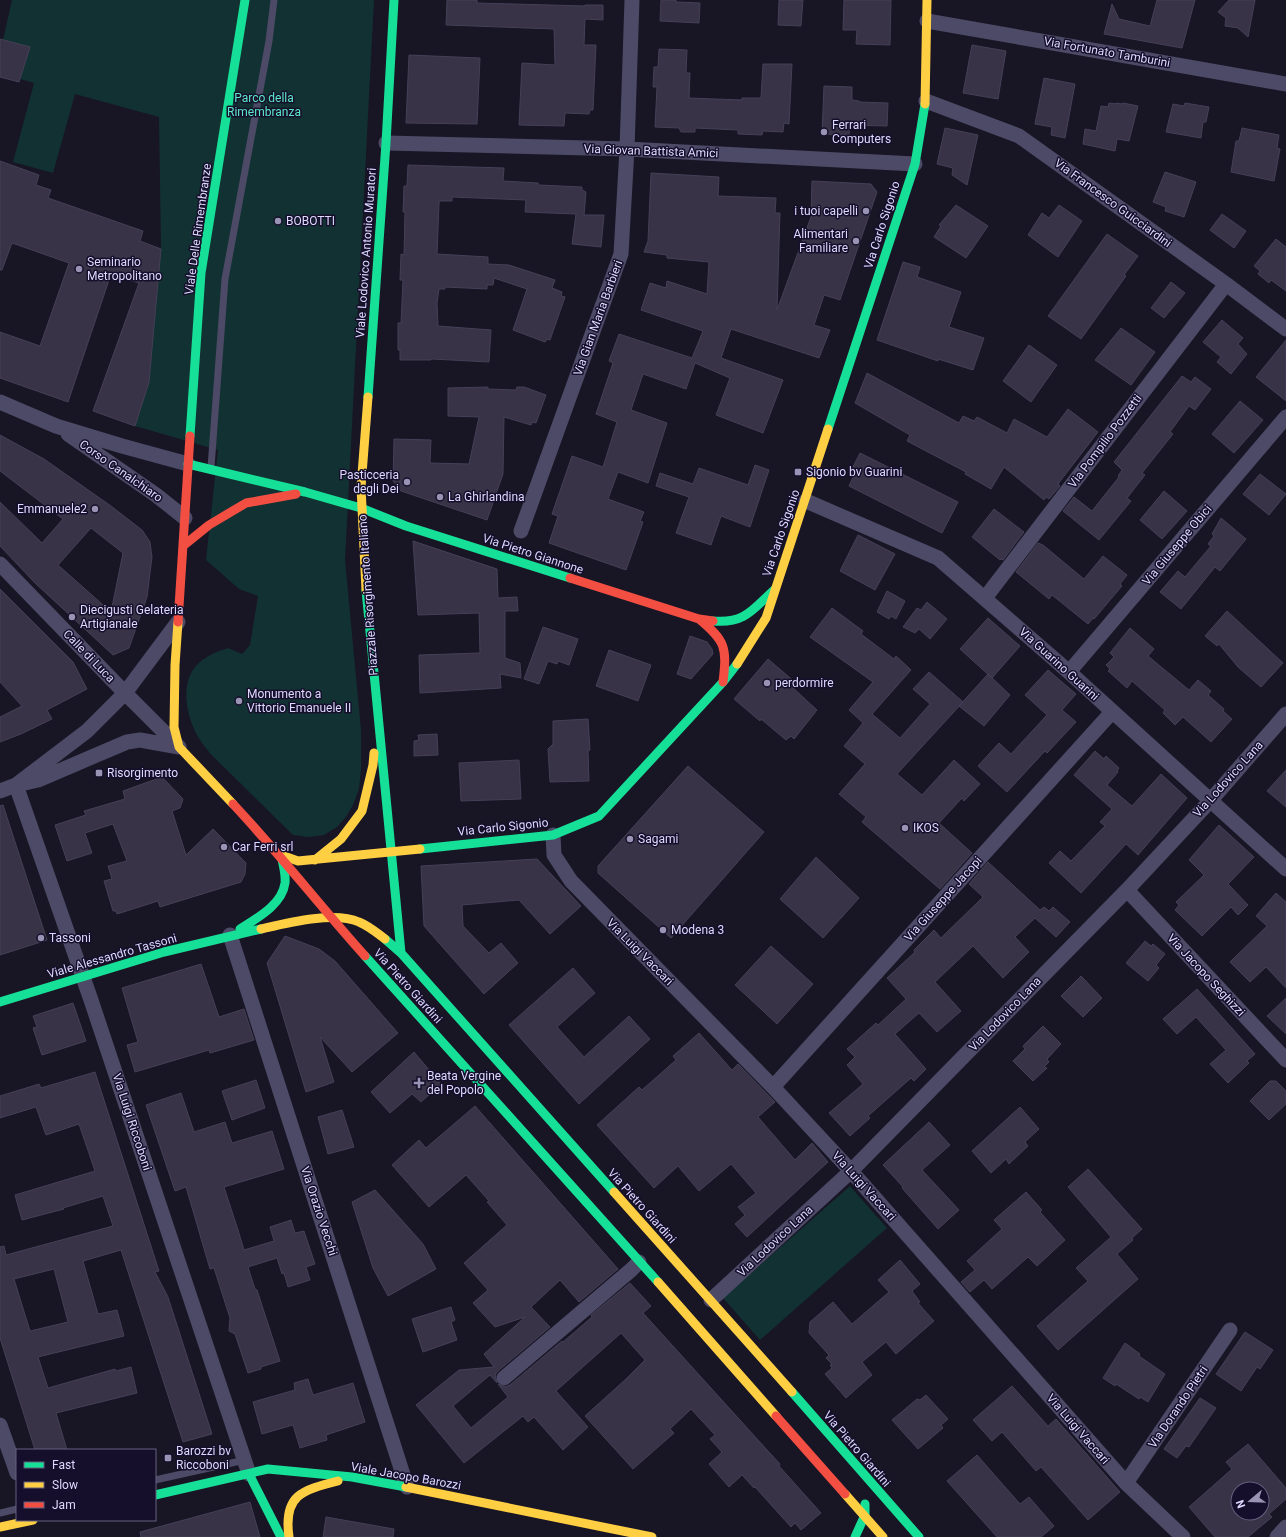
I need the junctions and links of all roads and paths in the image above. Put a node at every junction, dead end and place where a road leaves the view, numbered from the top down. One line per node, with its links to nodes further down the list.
1 (246, 0): 17 (street, Viale Delle Rimembranze)
2 (274, 0): 18 (lane)
3 (394, 0): 9 (street, Viale Lodovico Antonio Muratori)
4 (632, 0): 10 (street, Via Gian Maria Barbieri)
5 (927, 0): 6 (street, Via Carlo Sigonio)
6 (927, 21): 7 (street, Via Fortunato Tamburini); 8 (street, Via Carlo Sigonio)
7 (1286, 84)
8 (926, 101): 11 (street, Via Carlo Sigonio); 12 (street, Via Francesco Guicciardini)
9 (386, 143): 10 (street, Via Giovan Battista Amici); 21 (street, Viale Lodovico Antonio Muratori)
10 (627, 149): 11 (street, Via Giovan Battista Amici); 23 (street, Via Gian Maria Barbieri)
11 (915, 164): 20 (street, Via Carlo Sigonio)
12 (1226, 284): 13 (street, Via Francesco Guicciardini); 27 (street, Via Pompilio Pozzetti)
13 (1286, 328)
14 (0, 402): 16 (street, Corso Canalchiaro)
15 (1286, 417): 30 (street, Via Giuseppe Obici)
16 (56, 426): 17 (street, Corso Canalchiaro); 22 (street, Corso Canalchiaro)
17 (188, 464): 18 (street, Piazzale Risorgimento Italiano); 22 (street)
18 (211, 469): 19 (street, Piazzale Risorgimento Italiano)
19 (305, 492): 21 (street, Piazzale Risorgimento Italiano); 24 (street)
20 (806, 501): 26 (street, Via Carlo Sigonio); 27 (street, Via Guarino Guarini)
21 (361, 508): 28 (street, Via Pietro Giannone); 33 (street, Piazzale Risorgimento Italiano)
22 (185, 518): 24 (street)
23 (521, 531)
24 (183, 546): 29 (street)
25 (0, 564): 32 (street, Calle di Luca)
26 (774, 590): 28 (street, Via Pietro Giannone); 31 (street, Via Carlo Sigonio)
27 (984, 598): 30 (street, Via Guarino Guarini)
28 (698, 619): 31 (street, Via Pietro Giannone)
29 (178, 622): 32 (street); 36 (street)
30 (1069, 672): 34 (street, Via Guarino Guarini)
31 (723, 682): 40 (street, Via Carlo Sigonio)
32 (125, 693): 36 (street, Calle di Luca); 37 (street)
33 (376, 702): 41 (street, Piazzale Risorgimento Italiano); 43 (street)
34 (1112, 712): 39 (street, Via Guarino Guarini); 52 (street, Via Giuseppe Jacopi)
35 (1286, 714): 39 (street, Via Lodovico Lana)
36 (179, 747): 37 (street); 42 (street)
37 (16, 785): 38 (street); 49 (street, Via Luigi Riccoboni)
38 (0, 791)
39 (1211, 800): 44 (street, Via Guarino Guarini); 45 (street, Via Lodovico Lana)
40 (553, 835): 41 (street, Via Carlo Sigonio); 52 (street, Via Luigi Vaccari)
41 (392, 851): 43 (street); 48 (street, Piazzale Risorgimento Italiano)
42 (281, 855): 43 (street); 46 (street, Via Pietro Giardini); 47 (street, Viale Alessandro Tassoni)
43 (316, 860)
44 (1286, 869)
45 (1127, 890): 51 (street, Via Jacopo Seghizzi); 53 (street, Via Lodovico Lana)
46 (330, 917): 47 (street, Viale Alessandro Tassoni); 48 (street, Via Pietro Giardini); 54 (street, Via Pietro Giardini)
47 (230, 935): 49 (street, Viale Alessandro Tassoni); 65 (street, Via Orazio Vecchi)
48 (401, 953): 55 (street, Via Pietro Giardini)
49 (83, 976): 50 (street, Viale Alessandro Tassoni); 59 (street, Via Luigi Riccoboni)
50 (0, 1002)
51 (1286, 1060)
52 (773, 1087): 53 (street, Via Luigi Vaccari)
53 (851, 1171): 55 (street, Via Lodovico Lana); 64 (street, Via Luigi Vaccari)
54 (639, 1262): 57 (street); 69 (street, Via Pietro Giardini)
55 (711, 1300): 61 (street, Via Pietro Giardini)
56 (1230, 1330): 64 (street, Via Dorando Pietri)
57 (504, 1378)
58 (0, 1425): 60 (street)
59 (247, 1467): 62 (street, Viale Jacopo Barozzi); 63 (lane); 66 (street, Viale Jacopo Barozzi); 73 (street)
60 (16, 1470)
61 (864, 1475): 69 (street); 78 (street, Via Pietro Giardini)
62 (352, 1478): 65 (street, Viale Jacopo Barozzi); 74 (street)
63 (156, 1480)
64 (1126, 1483): 79 (street, Via Luigi Vaccari)
65 (407, 1487): 75 (street, Viale Jacopo Barozzi)
66 (156, 1495)
67 (16, 1510): 68 (lane)
68 (0, 1513)
69 (865, 1515): 76 (street); 77 (street, Via Pietro Giardini)
70 (28, 1521): 71 (street)
71 (0, 1527)
72 (1286, 1527): 80 (street)
73 (281, 1537)
74 (289, 1537)
75 (652, 1537)
76 (855, 1537)
77 (883, 1537)
78 (919, 1537)
79 (1183, 1537)
80 (1277, 1537)

